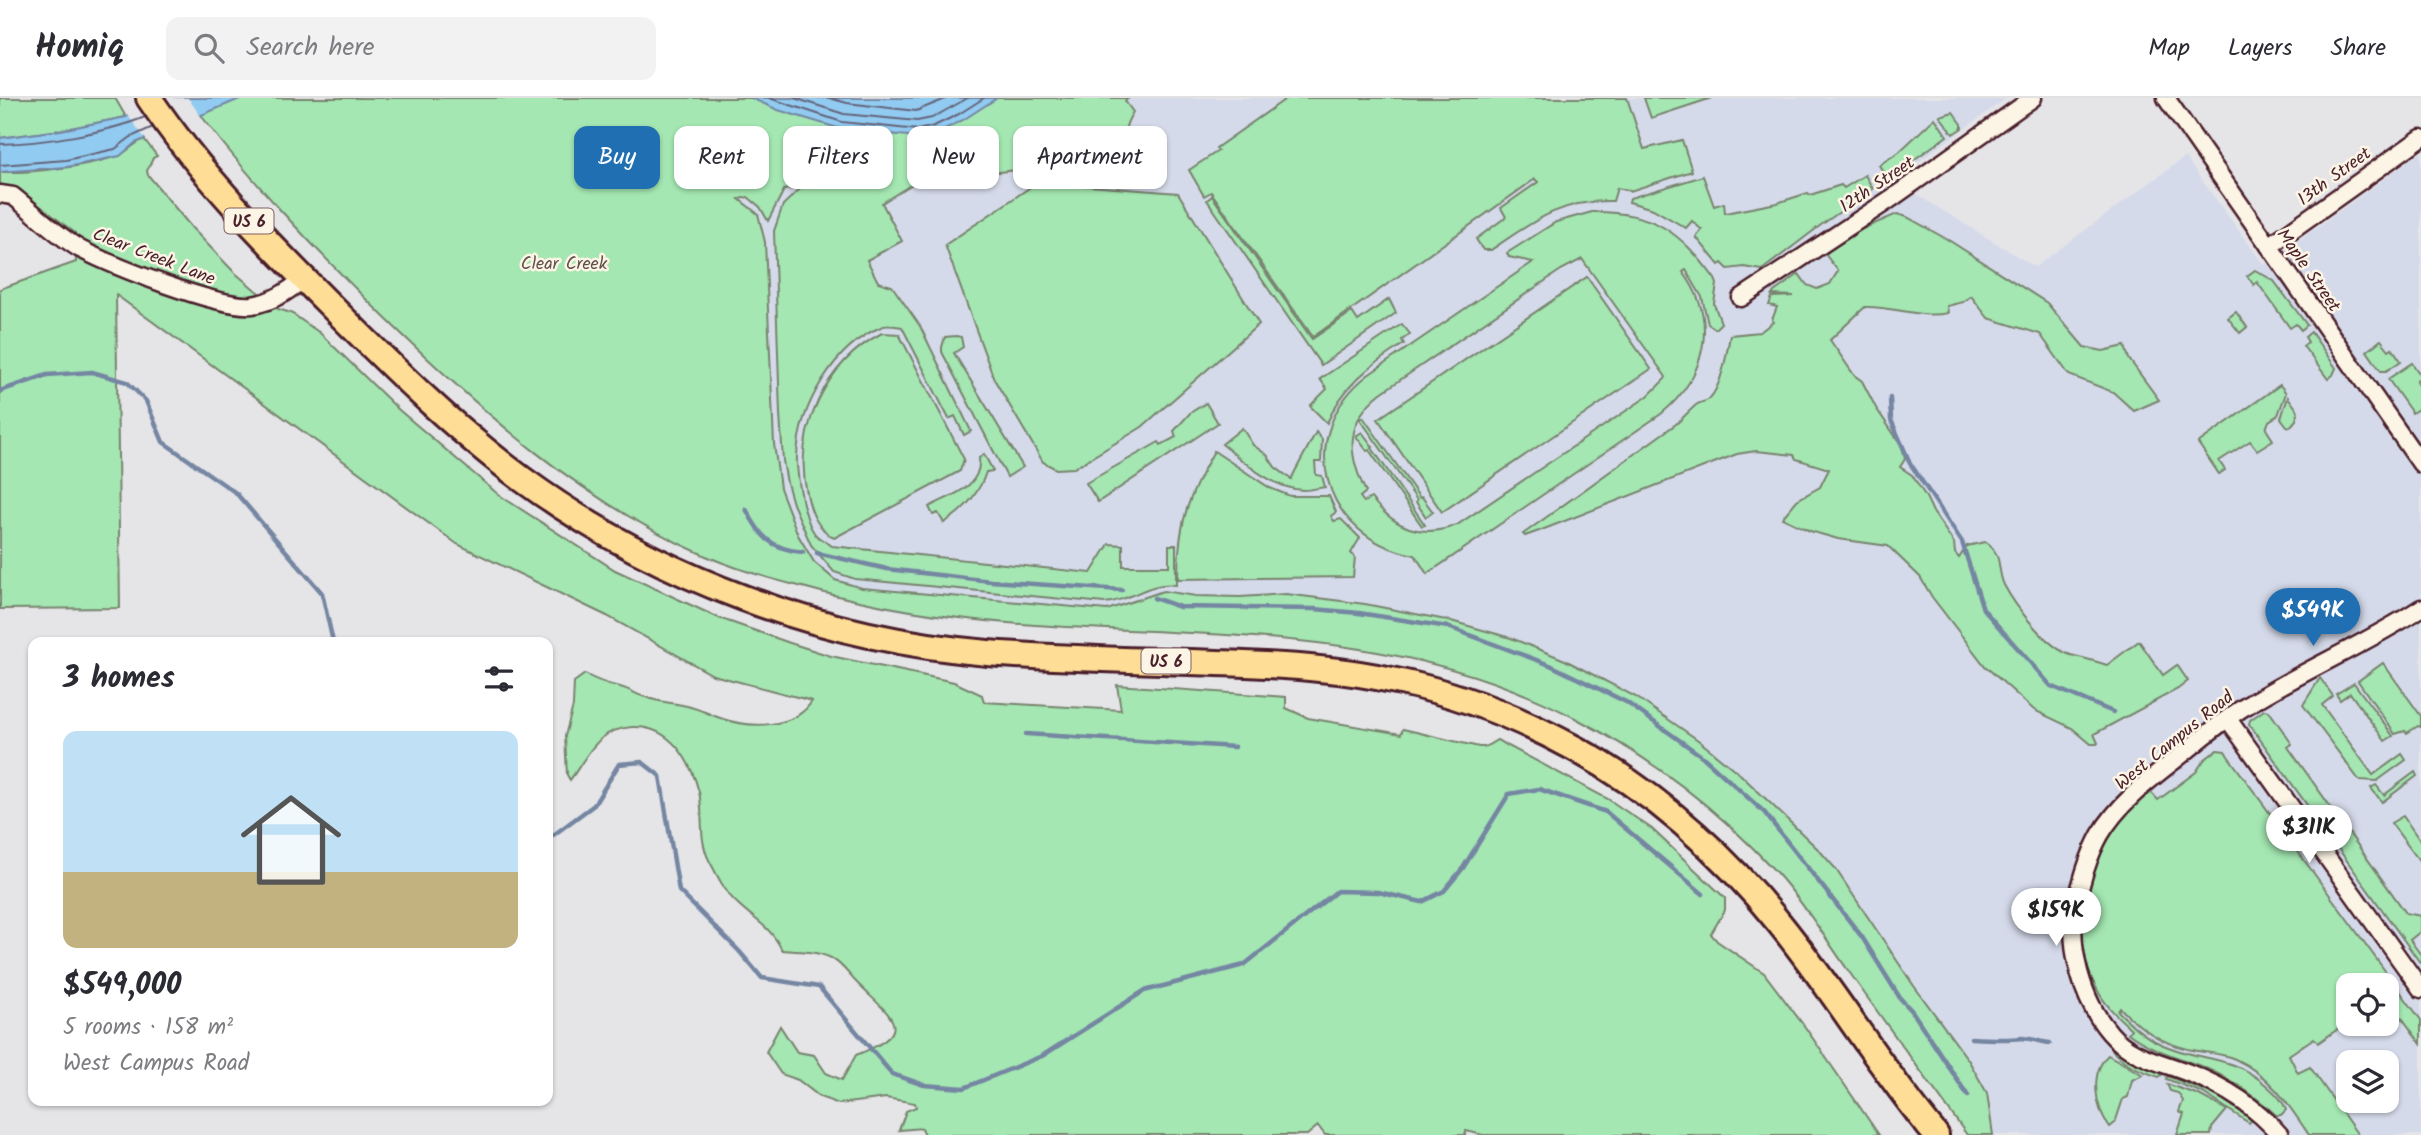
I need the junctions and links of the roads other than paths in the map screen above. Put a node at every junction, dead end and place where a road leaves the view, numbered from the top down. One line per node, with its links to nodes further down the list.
1 (149, 98): 7 (highway, US 6)
2 (2033, 98): 8 (street, 12th Street)
3 (2166, 98): 6 (street, Maple Street)
4 (2421, 138): 6 (street, 13th Street)
5 (0, 194): 7 (street, Clear Creek Lane)
6 (2269, 246): 9 (street, Maple Street)
7 (304, 279): 13 (highway, US 6)
8 (1741, 298)
9 (2418, 453)
10 (2421, 608): 11 (street, West Campus Road)
11 (2228, 719): 12 (street); 16 (street, West Campus Road)
12 (2421, 989)
13 (1906, 1099): 14 (highway, US 6); 15 (highway, US 6)
14 (1925, 1135)
15 (1936, 1135)
16 (2280, 1135)

